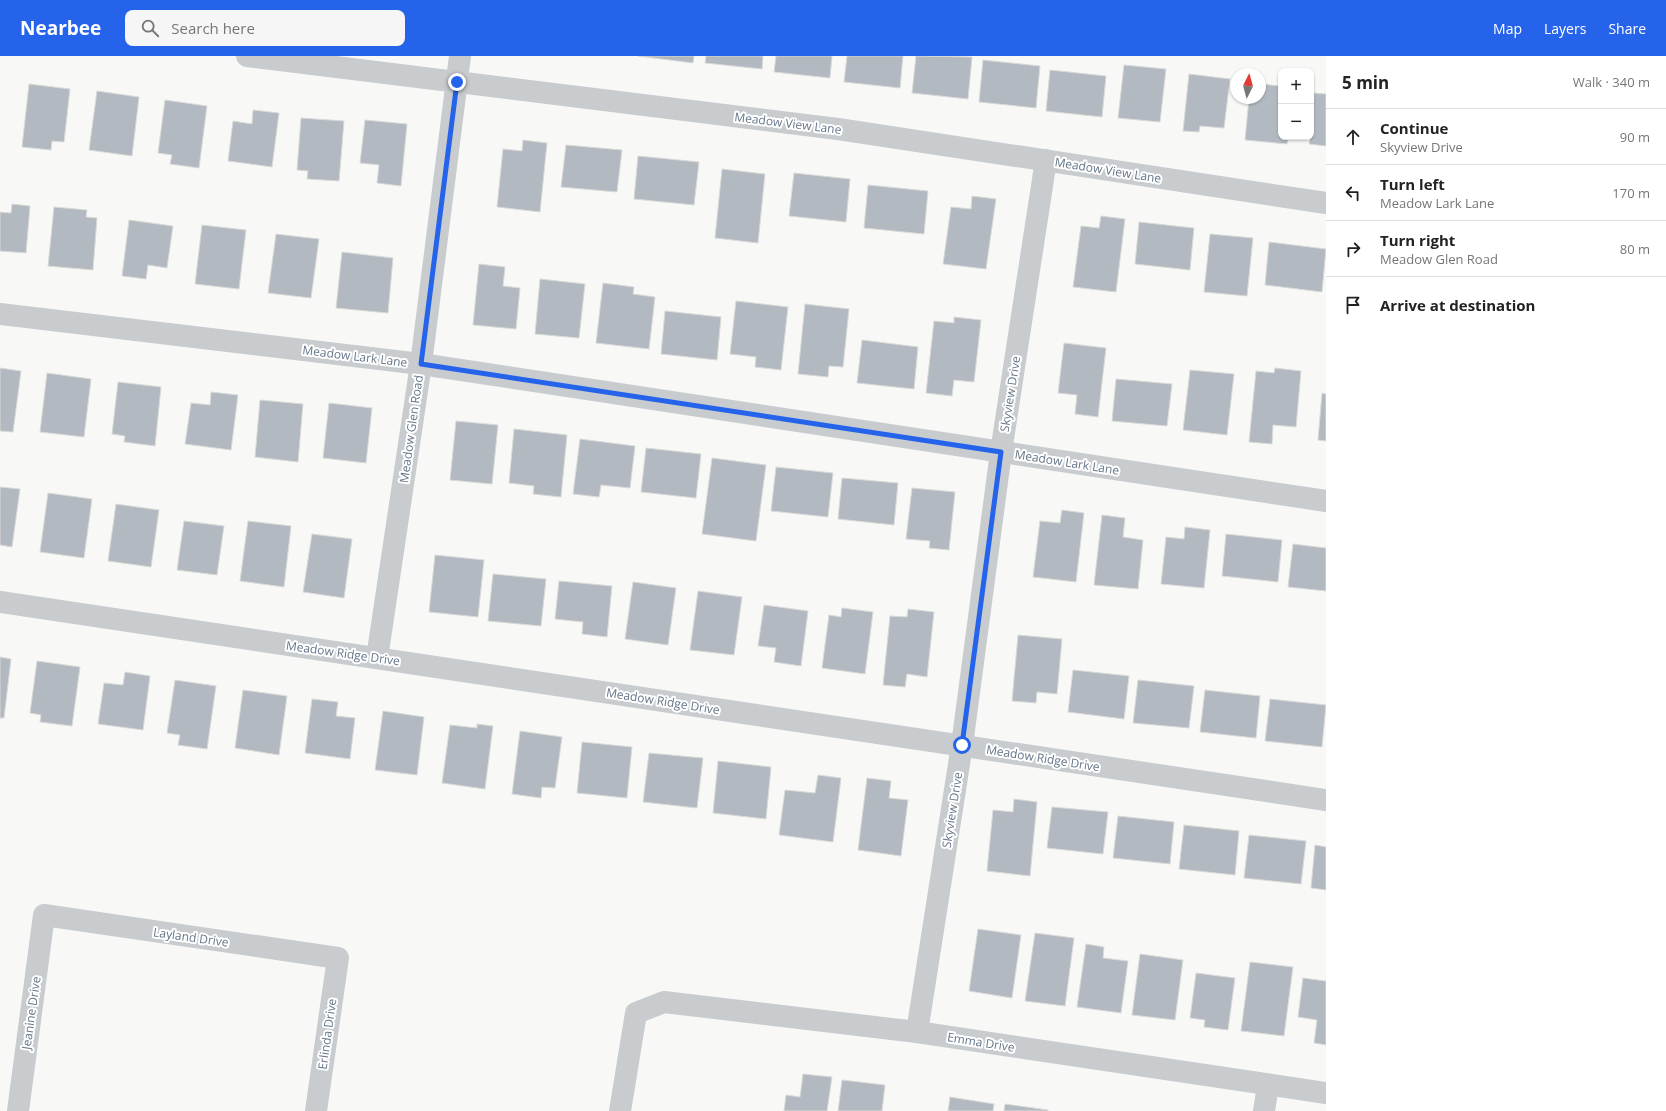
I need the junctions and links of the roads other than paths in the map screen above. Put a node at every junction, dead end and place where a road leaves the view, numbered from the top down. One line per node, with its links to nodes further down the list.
1 (247, 56): 3 (street, Meadow View Lane)
2 (460, 56): 3 (street, Meadow Glen Road)
3 (457, 82): 4 (street, Meadow View Lane); 7 (street, Meadow Glen Road)
4 (1046, 160): 5 (street, Meadow View Lane); 8 (street, Skyview Drive)
5 (1326, 203)
6 (0, 314): 7 (street, Meadow Lark Lane)
7 (421, 364): 8 (street, Meadow Lark Lane); 11 (street, Meadow Glen Road)
8 (1001, 452): 9 (street, Meadow Lark Lane); 12 (street, Skyview Drive)
9 (1326, 501)
10 (0, 602): 11 (street, Meadow Ridge Drive)
11 (377, 658): 12 (street, Meadow Ridge Drive)
12 (962, 745): 13 (street, Meadow Ridge Drive); 16 (street, Skyview Drive)
13 (1326, 800)
14 (44, 916): 15 (street, Layland Drive); 19 (street, Jeanine Drive)
15 (338, 958): 20 (street, Erlinda Drive)
16 (917, 1032): 17 (street, Emma Drive); 21 (street, Emma Drive)
17 (1268, 1086): 18 (street, Emma Drive); 22 (street)
18 (1326, 1094)
19 (18, 1111)
20 (316, 1111)
21 (620, 1111)
22 (1264, 1111)

